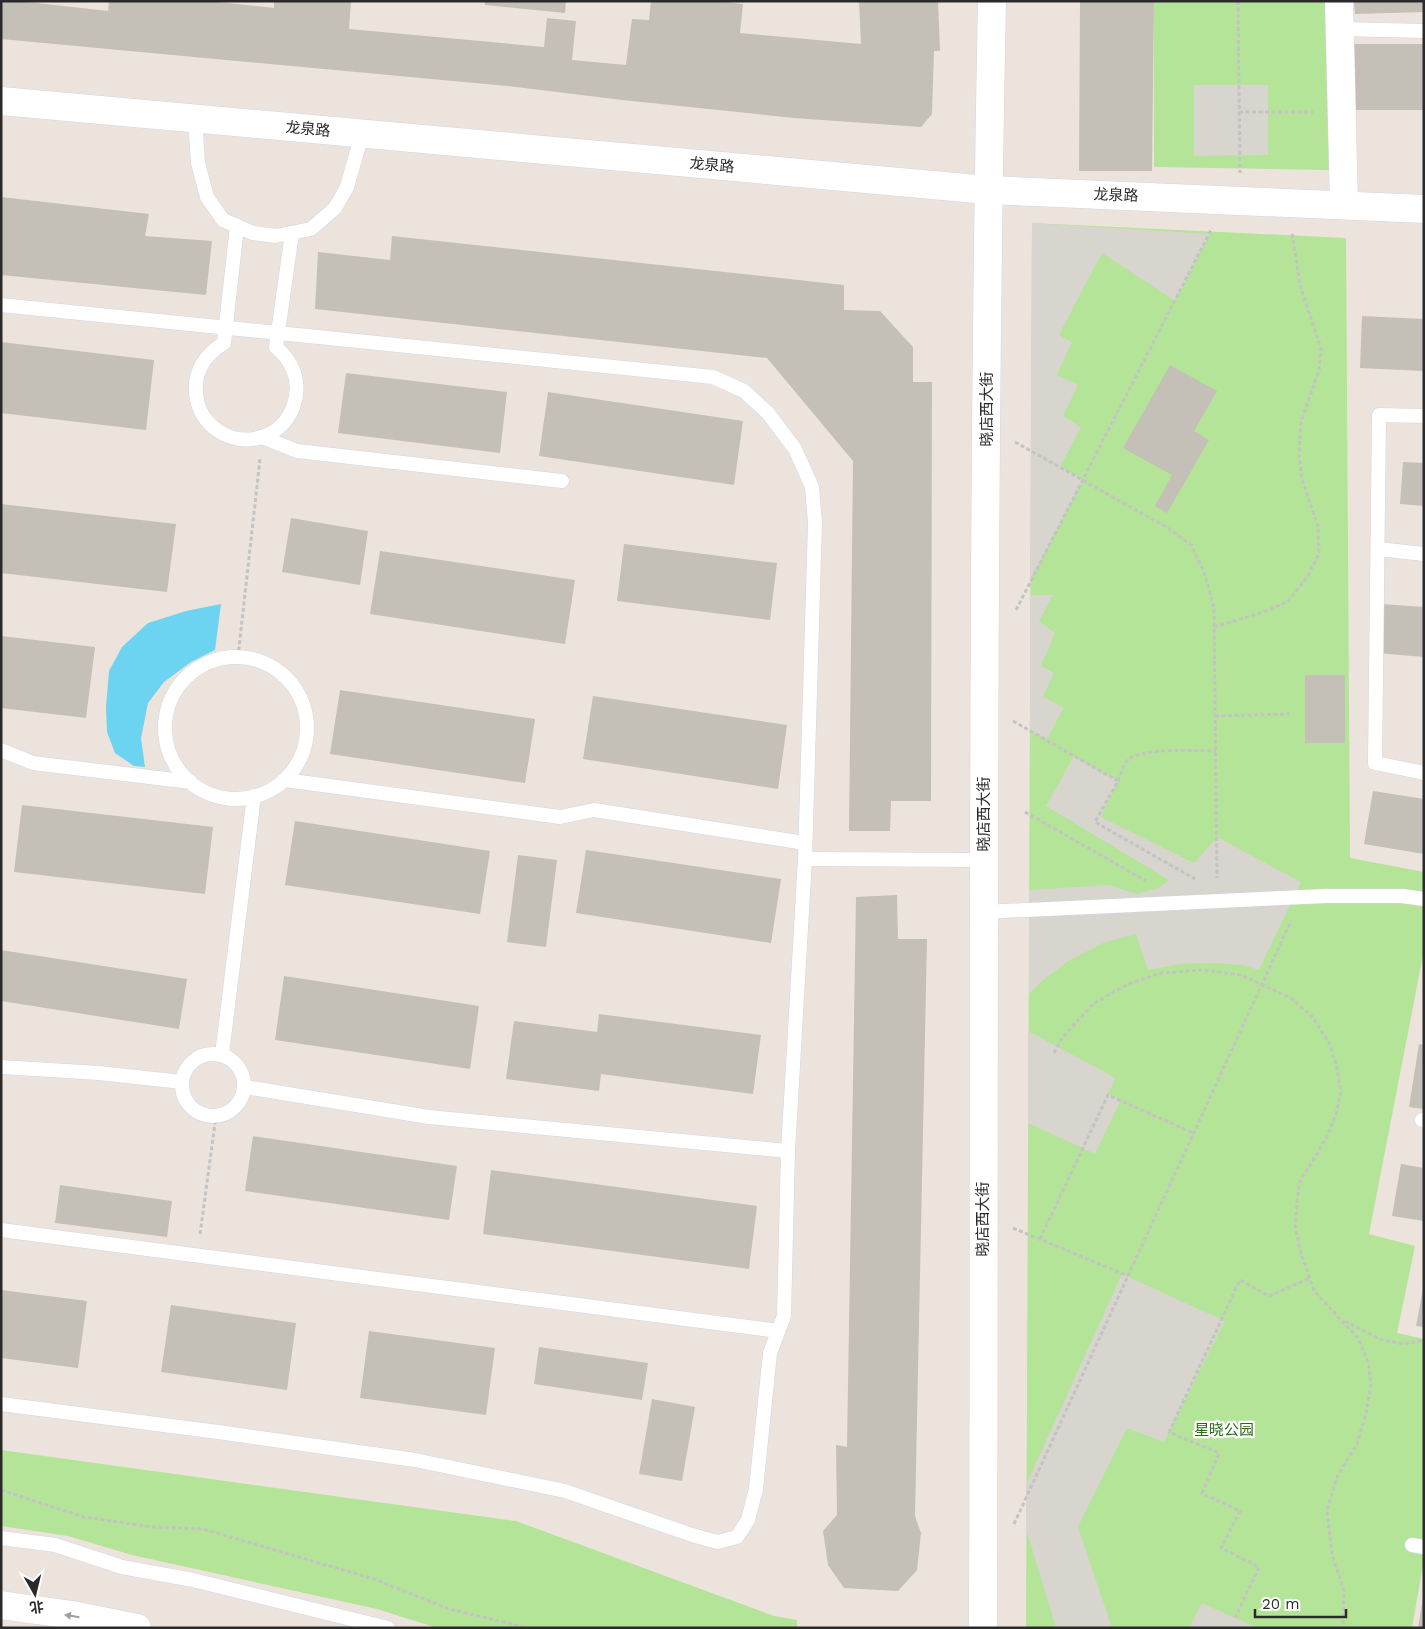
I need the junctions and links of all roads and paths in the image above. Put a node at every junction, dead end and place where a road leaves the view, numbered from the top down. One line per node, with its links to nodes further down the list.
1 (992, 1): 11 (street, 晓店西大街)
2 (1238, 1): 7 (path)
3 (1339, 1): 4 (street)
4 (1340, 29): 5 (lane); 8 (street)
5 (1424, 31)
6 (1, 101): 9 (street, 龙泉路)
7 (1239, 112): 8 (path); 12 (path)
8 (1342, 112): 14 (street)
9 (195, 118): 10 (street, 龙泉路); 16 (lane)
10 (362, 134): 11 (street, 龙泉路); 17 (lane)
11 (988, 190): 12 (street, 龙泉路); 22 (street, 晓店西大街)
12 (1231, 200): 13 (street, 龙泉路); 24 (path)
13 (1287, 203): 14 (street, 龙泉路); 29 (path)
14 (1344, 205): 15 (street, 龙泉路)
15 (1424, 209)
16 (237, 226): 17 (lane); 19 (lane)
17 (292, 233): 20 (lane)
18 (1, 305): 19 (lane)
19 (225, 328): 20 (lane); 23 (lane)
20 (278, 334): 23 (lane); 42 (lane)
21 (1424, 416): 26 (lane)
22 (987, 426): 24 (path); 31 (street, 晓店西大街)
23 (262, 437): 25 (lane); 30 (path)
24 (1083, 480): 28 (path); 29 (path)
25 (562, 481)
26 (1378, 549): 27 (lane); 36 (lane)
27 (1424, 554)
28 (1014, 614)
29 (1214, 627): 33 (path)
30 (238, 657): 37 (lane); 39 (lane)
31 (984, 705): 38 (path); 44 (street, 晓店西大街)
32 (1289, 714): 33 (path)
33 (1215, 716): 35 (path)
34 (1, 750): 39 (lane)
35 (1216, 751): 38 (path); 46 (path)
36 (1424, 773)
37 (285, 780): 40 (lane); 42 (lane)
38 (1118, 781): 46 (path)
39 (190, 782): 40 (lane)
40 (254, 796): 52 (lane)
41 (1025, 812): 45 (path)
42 (805, 843): 43 (lane)
43 (805, 859): 44 (lane); 58 (lane)
44 (983, 860): 49 (street, 晓店西大街)
45 (1149, 883)
46 (1218, 896): 47 (lane); 49 (lane)
47 (1301, 898): 48 (lane); 50 (path)
48 (1424, 900)
49 (983, 912): 59 (street, 晓店西大街)
50 (1262, 984): 51 (path); 57 (path); 64 (path)
51 (1054, 1053)
52 (222, 1054): 54 (lane); 55 (lane)
53 (1, 1067): 54 (lane)
54 (182, 1082): 56 (lane)
55 (244, 1087): 56 (lane); 58 (lane)
56 (216, 1116): 62 (path)
57 (1193, 1133): 61 (path); 63 (path)
58 (788, 1151): 66 (lane)
59 (983, 1216): 61 (path); 77 (street, 晓店西大街)
60 (1, 1230): 62 (lane)
61 (1040, 1239): 63 (path)
62 (197, 1256): 66 (lane)
63 (1128, 1276): 70 (path)
64 (1310, 1278): 65 (path); 73 (path)
65 (1342, 1320): 67 (path); 78 (path)
66 (778, 1331): 68 (lane)
67 (1424, 1340)
68 (1, 1404)
69 (1, 1490): 76 (path)
70 (1011, 1532)
71 (1, 1538): 75 (lane)
72 (1, 1605): 74 (street, one-way to 72)
73 (1235, 1618)
74 (137, 1628)
75 (388, 1628)
76 (528, 1628)
77 (984, 1628)
78 (1343, 1628)

